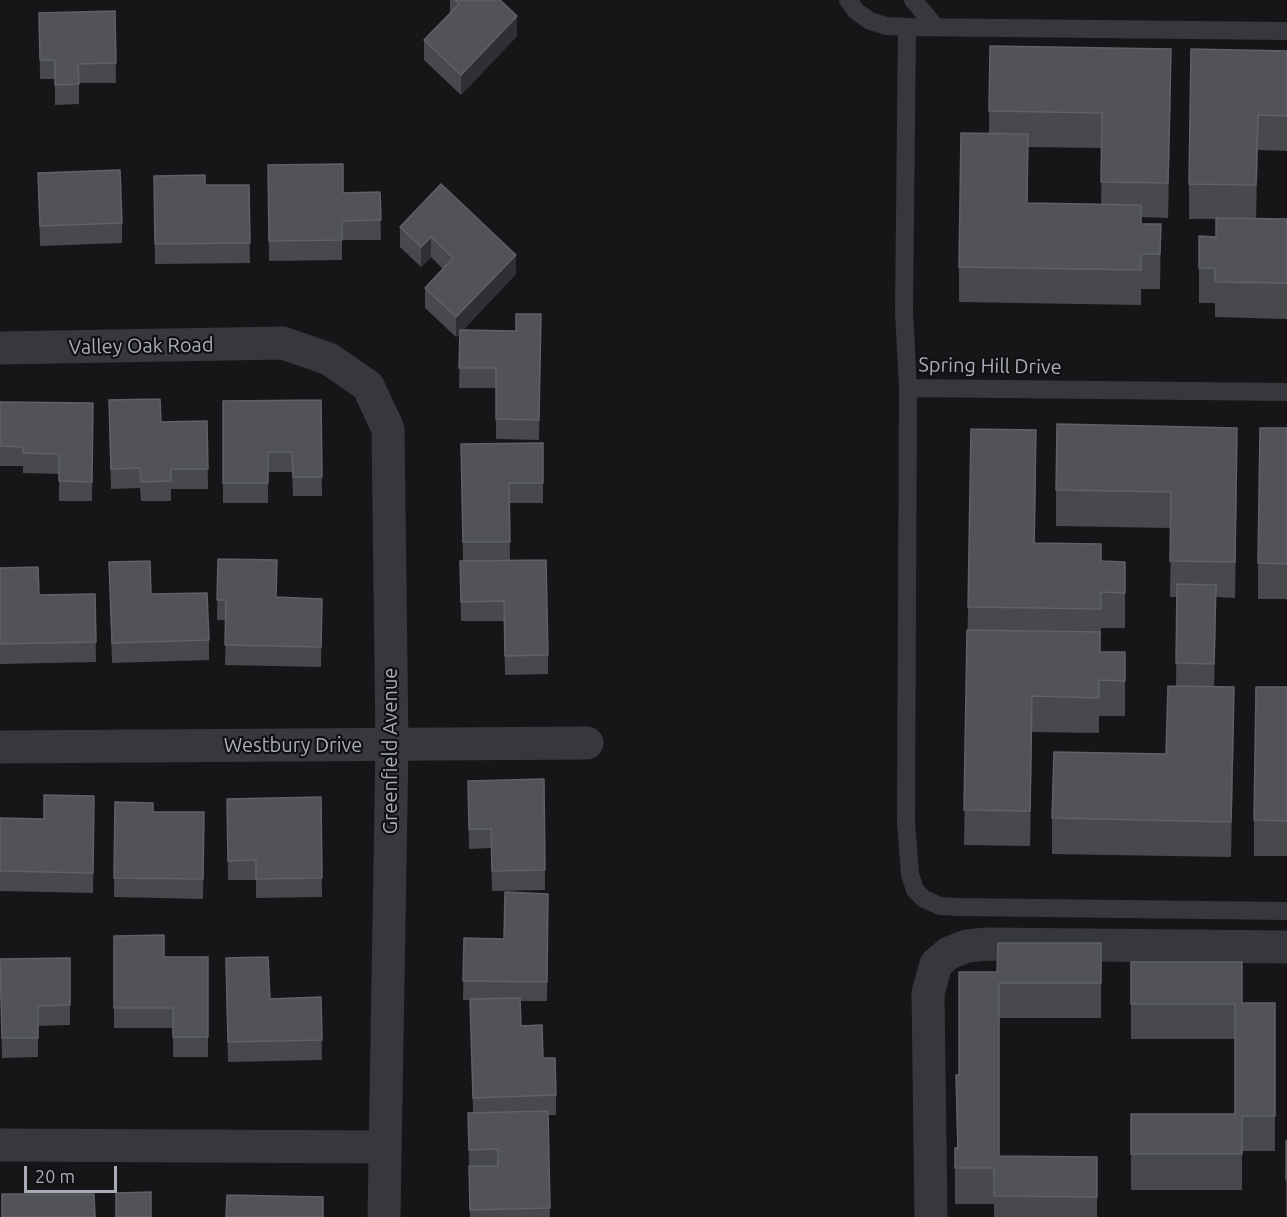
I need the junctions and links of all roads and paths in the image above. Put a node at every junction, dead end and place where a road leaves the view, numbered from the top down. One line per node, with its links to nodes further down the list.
1 (848, 0): 3 (lane)
2 (913, 0): 4 (lane)
3 (907, 27): 4 (lane); 8 (lane, Spring Hill Drive)
4 (936, 27): 5 (lane)
5 (1287, 32)
6 (283, 344): 7 (street, Valley Oak Road); 11 (street, Greenfield Avenue)
7 (0, 348)
8 (908, 388): 9 (lane, Spring Hill Drive); 13 (lane)
9 (1287, 392)
10 (587, 743): 11 (street, Westbury Drive)
11 (392, 744): 12 (street, Westbury Drive); 16 (street, Greenfield Avenue)
12 (0, 747)
13 (1287, 911)
14 (1287, 947): 18 (street)
15 (0, 1145): 16 (street)
16 (384, 1147): 17 (street, Greenfield Avenue)
17 (384, 1217)
18 (932, 1217)

